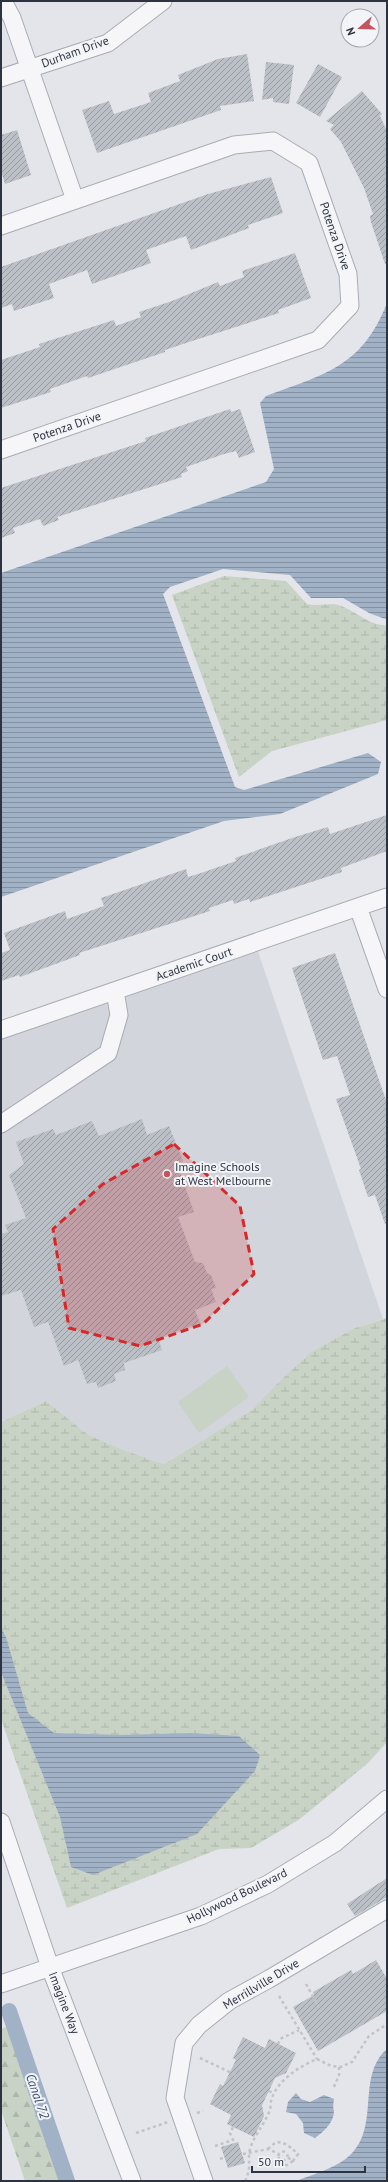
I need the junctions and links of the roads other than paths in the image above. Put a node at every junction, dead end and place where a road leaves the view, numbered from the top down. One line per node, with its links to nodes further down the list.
1 (3, 1): 3 (street)
2 (163, 1): 4 (street, Durham Drive)
3 (8, 14): 4 (street)
4 (29, 68): 5 (street, Durham Drive); 6 (street)
5 (1, 78)
6 (75, 200): 7 (street, Potenza Drive); 8 (street, Potenza Drive)
7 (1, 226)
8 (1, 450)
9 (387, 897): 10 (street, Academic Court)
10 (358, 907): 11 (street); 12 (street, Academic Court)
11 (387, 989)
12 (115, 991): 13 (street, Academic Court); 14 (street)
13 (1, 1030)
14 (1, 1124)
15 (387, 1799): 18 (street, Hollywood Boulevard)
16 (1, 1822): 18 (street, Imagine Way)
17 (387, 1909): 21 (street, Merrillville Drive)
18 (50, 1967): 19 (street, Hollywood Boulevard); 20 (street, Imagine Way)
19 (1, 1984)
20 (132, 2181)
21 (204, 2181)

